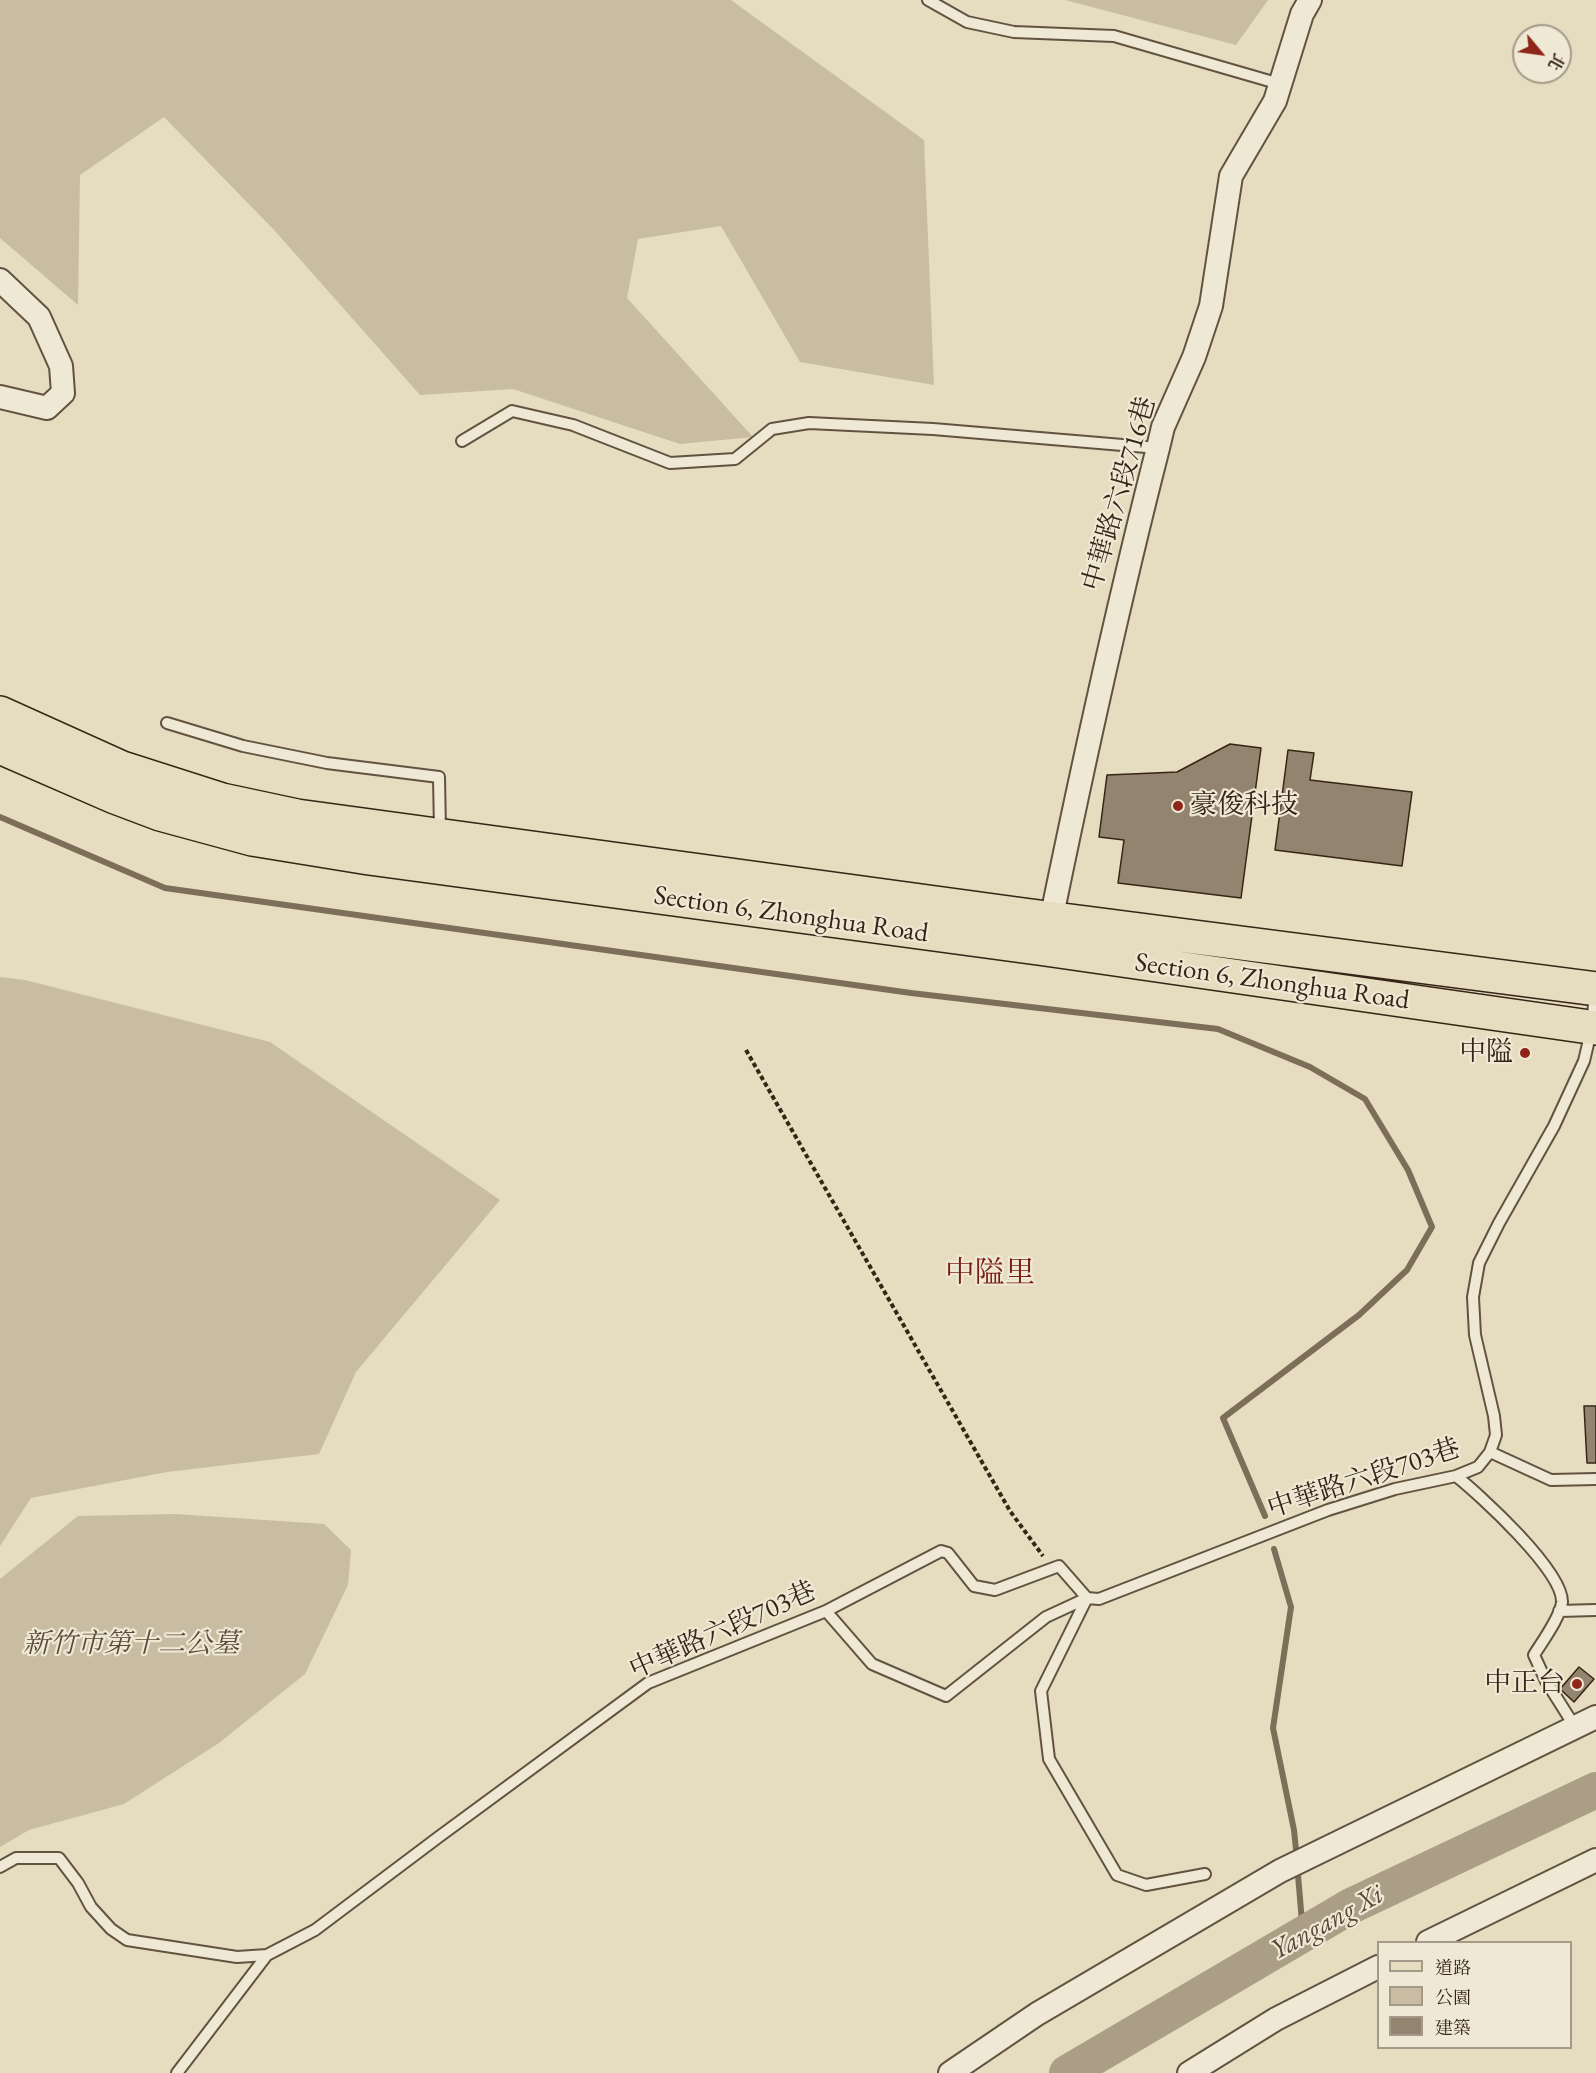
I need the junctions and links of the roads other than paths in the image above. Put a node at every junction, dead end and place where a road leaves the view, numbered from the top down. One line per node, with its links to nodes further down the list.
1 (928, 0): 3 (lane)
2 (1310, 0): 3 (street, 中華路六段716巷)
3 (1280, 84): 7 (street, 中華路六段716巷)
4 (0, 280): 5 (street)
5 (0, 397)
6 (462, 441): 7 (lane)
7 (1158, 448): 12 (street, 中華路六段716巷)
8 (0, 713): 11 (main road, Section 6, Zhonghua Road)
9 (167, 723): 11 (lane)
10 (0, 747): 12 (main road, Section 6, Zhonghua Road)
11 (440, 837): 12 (main road, Section 6, Zhonghua Road)
12 (1048, 934): 13 (main road, Section 6, Zhonghua Road); 14 (main road, Section 6, Zhonghua Road)
13 (1596, 989): 14 (lane, 中華路六段703巷)
14 (1594, 1028): 15 (lane, 中華路六段703巷)
15 (1490, 1452): 16 (lane, 中華路六段703巷); 17 (lane)
16 (1456, 1476): 18 (lane, 中華路六段703巷); 21 (lane)
17 (1596, 1479)
18 (1087, 1598): 20 (lane, 中華路六段703巷); 20 (lane, 中華路六段703巷); 26 (lane)
19 (1596, 1610): 21 (lane)
20 (826, 1611): 28 (lane, 中華路六段703巷)
21 (1559, 1611): 23 (lane)
22 (1596, 1717): 23 (street)
23 (1575, 1727): 31 (street)
24 (1596, 1860): 27 (street)
25 (0, 1867): 28 (lane)
26 (1205, 1874)
27 (1430, 1941)
28 (267, 1955): 30 (lane)
29 (1377, 1967): 32 (street)
30 (177, 2073)
31 (950, 2073)
32 (1189, 2073)

